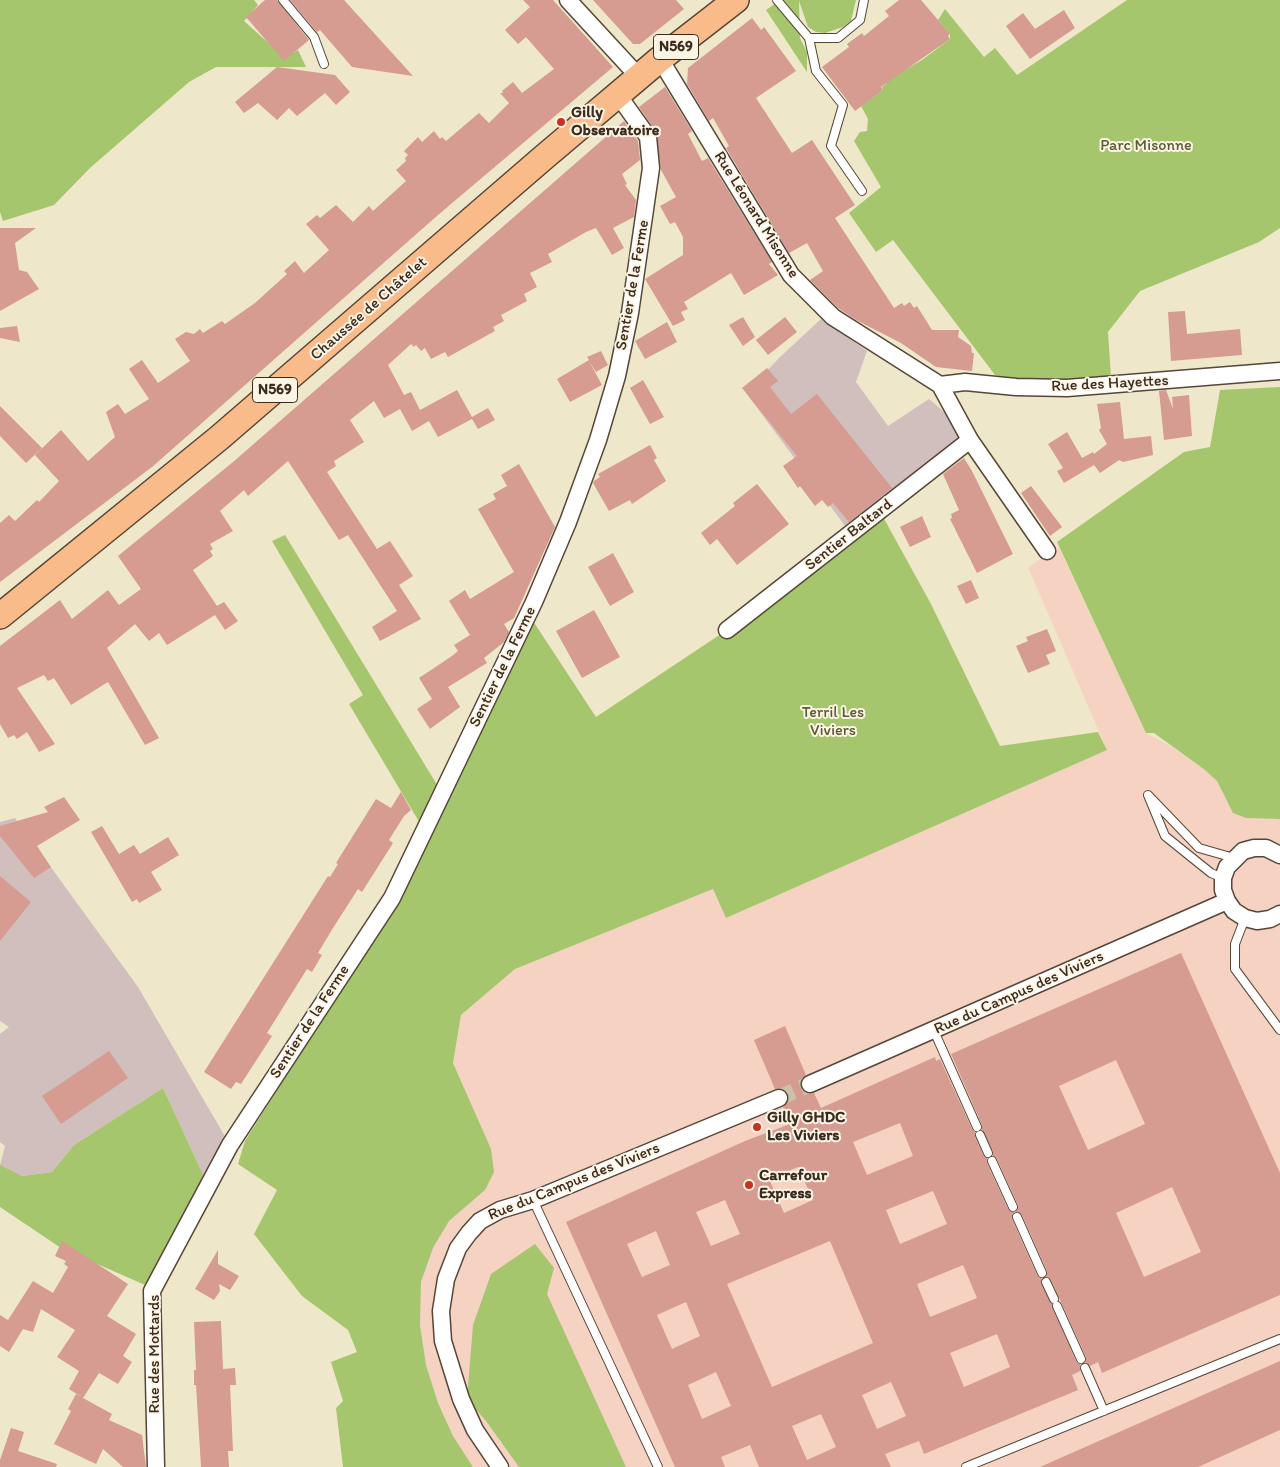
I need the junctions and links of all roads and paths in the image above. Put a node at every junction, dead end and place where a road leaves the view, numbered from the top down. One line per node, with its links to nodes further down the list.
1 (284, 0): 8 (lane)
2 (568, 0): 9 (street)
3 (736, 0): 7 (main road, Chaussée de Châtelet / N569)
4 (777, 0): 6 (lane)
5 (864, 0): 6 (lane)
6 (809, 38): 11 (lane)
7 (660, 59): 9 (main road, Chaussée de Châtelet / N569); 13 (street, Rue Léonard Misonne)
8 (324, 64)
9 (639, 77): 10 (main road, Chaussée de Châtelet / N569)
10 (618, 96): 16 (main road, Chaussée de Châtelet / N569); 30 (street, Sentier de la Ferme)
11 (862, 191)
12 (1280, 371): 13 (street, Rue des Hayettes)
13 (940, 385): 14 (street, Rue Léonard Misonne)
14 (970, 440): 15 (street, Rue Léonard Misonne); 17 (street, Sentier Baltard)
15 (1047, 551)
16 (0, 616)
17 (727, 630)
18 (1280, 855): 19 (street)
19 (1234, 858): 20 (street); 20 (lane)
20 (1223, 878): 21 (street)
21 (1227, 901): 23 (street); 25 (street, Rue du Campus des Viviers)
22 (1280, 914): 23 (street)
23 (1245, 918): 24 (lane)
24 (1280, 1030)
25 (934, 1031): 26 (street, Rue du Campus des Viviers); 28 (lane)
26 (810, 1084)
27 (778, 1098): 31 (street, Rue du Campus des Viviers)
28 (988, 1152)
29 (992, 1161): 32 (lane)
30 (206, 1194): 40 (street, Rue des Mottards)
31 (533, 1200): 41 (street, Rue du Campus des Viviers); 42 (lane)
32 (1012, 1207)
33 (1017, 1217): 34 (lane)
34 (1042, 1273)
35 (1046, 1282): 37 (lane)
36 (1280, 1339): 39 (lane)
37 (1081, 1359)
38 (1085, 1368): 39 (lane)
39 (1104, 1411): 43 (lane)
40 (156, 1467)
41 (500, 1467)
42 (658, 1467)
43 (966, 1467)

